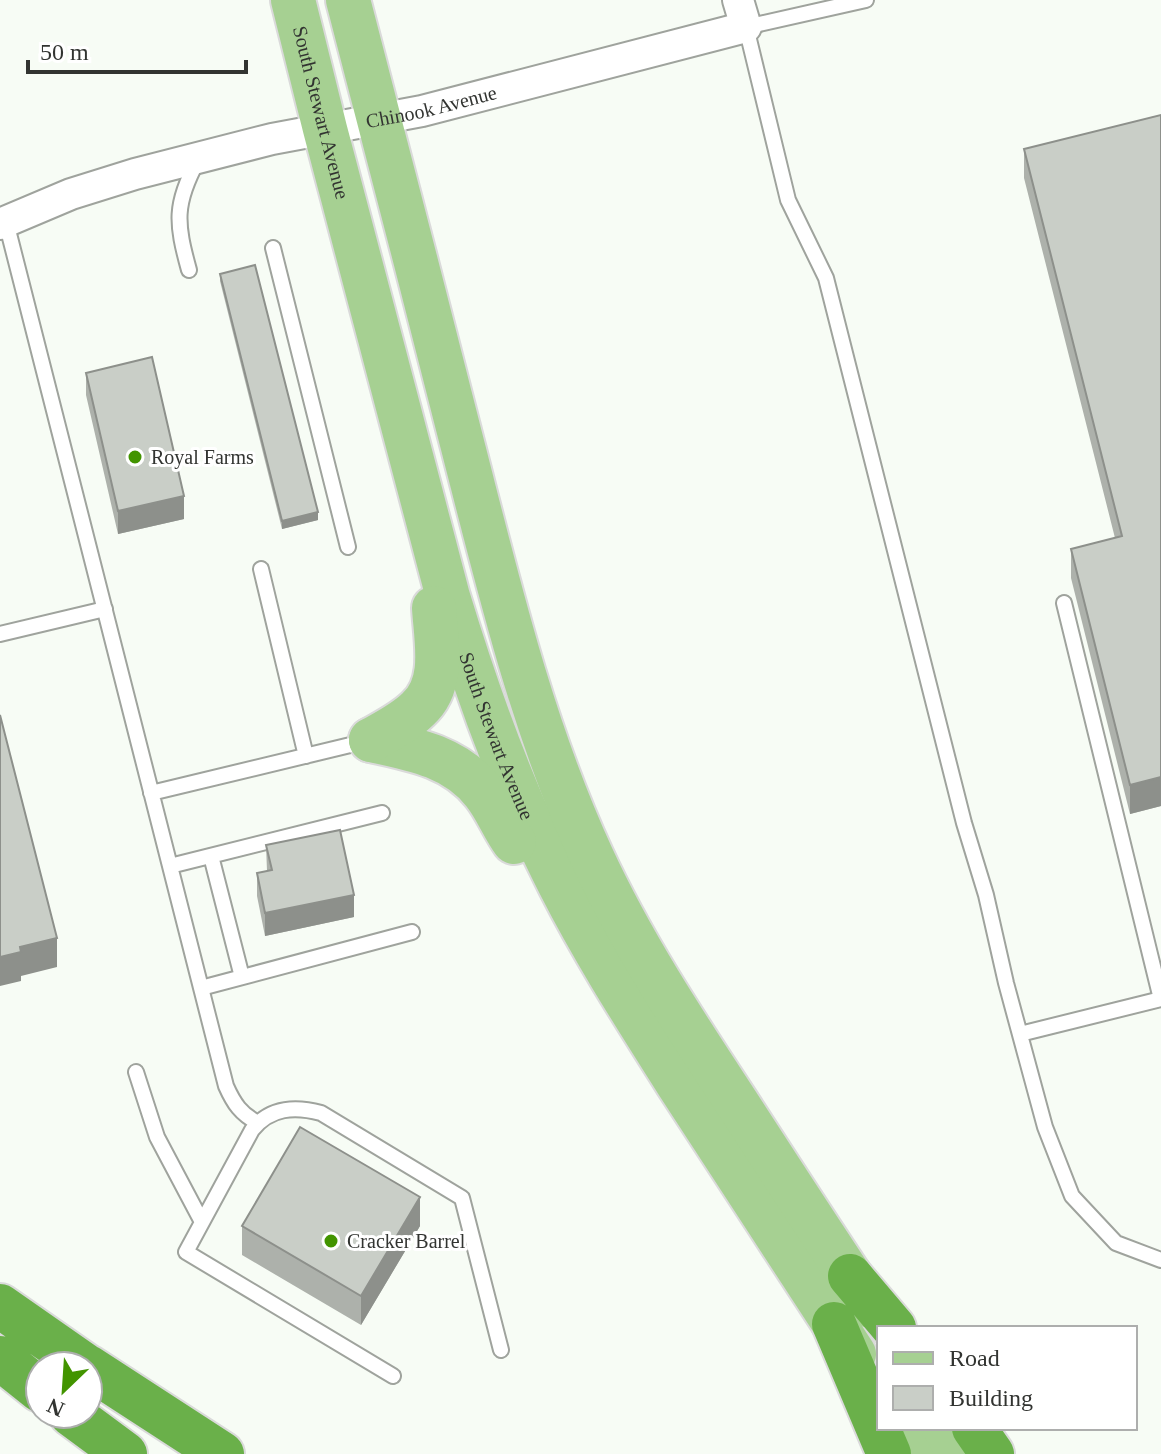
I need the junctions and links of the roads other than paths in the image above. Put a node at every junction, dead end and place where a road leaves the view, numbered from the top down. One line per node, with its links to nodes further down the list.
1 (293, 0): 6 (main road, South Stewart Avenue)
2 (348, 0): 5 (main road, South Stewart Avenue)
3 (866, 0): 4 (lane, Chinook Avenue)
4 (742, 14): 5 (street, Chinook Avenue); 28 (lane)
5 (379, 119): 6 (street, Chinook Avenue); 33 (main road, South Stewart Avenue)
6 (325, 129): 7 (street, Chinook Avenue); 11 (main road, South Stewart Avenue)
7 (199, 158): 8 (street, Chinook Avenue); 10 (lane)
8 (3, 223): 15 (lane)
9 (273, 248): 12 (lane)
10 (189, 270)
11 (429, 522): 17 (main road); 24 (main road, South Stewart Avenue)
12 (348, 547)
13 (261, 569): 18 (lane)
14 (1064, 603): 27 (lane)
15 (105, 609): 16 (lane); 19 (lane)
16 (0, 634)
17 (371, 740): 18 (lane); 24 (main road)
18 (306, 756): 19 (lane)
19 (151, 793): 22 (lane)
20 (382, 813): 21 (lane)
21 (211, 856): 22 (lane); 25 (lane)
22 (170, 866): 26 (lane)
23 (412, 932): 25 (lane)
24 (597, 954): 35 (main road, South Stewart Avenue)
25 (242, 977): 26 (lane)
26 (201, 988): 30 (lane)
27 (1161, 999): 28 (lane)
28 (1020, 1034): 32 (lane)
29 (136, 1072): 31 (lane)
30 (258, 1123): 31 (lane); 39 (lane)
31 (202, 1222): 41 (lane)
32 (1161, 1260)
33 (850, 1276): 36 (main road, South Stewart Avenue); 37 (highway)
34 (0, 1306): 38 (highway)
35 (834, 1324): 44 (main road, South Stewart Avenue); 45 (highway)
36 (884, 1326)
37 (892, 1326)
38 (63, 1350)
39 (501, 1350)
40 (0, 1358): 42 (highway)
41 (393, 1376)
42 (24, 1377)
43 (104, 1378): 52 (highway)
44 (877, 1390)
45 (877, 1426)
46 (92, 1430): 51 (highway)
47 (879, 1430): 53 (highway)
48 (902, 1430): 54 (main road)
49 (946, 1430): 55 (main road)
50 (975, 1430): 56 (highway)
51 (125, 1454)
52 (222, 1454)
53 (889, 1454)
54 (916, 1454)
55 (959, 1454)
56 (992, 1454)

